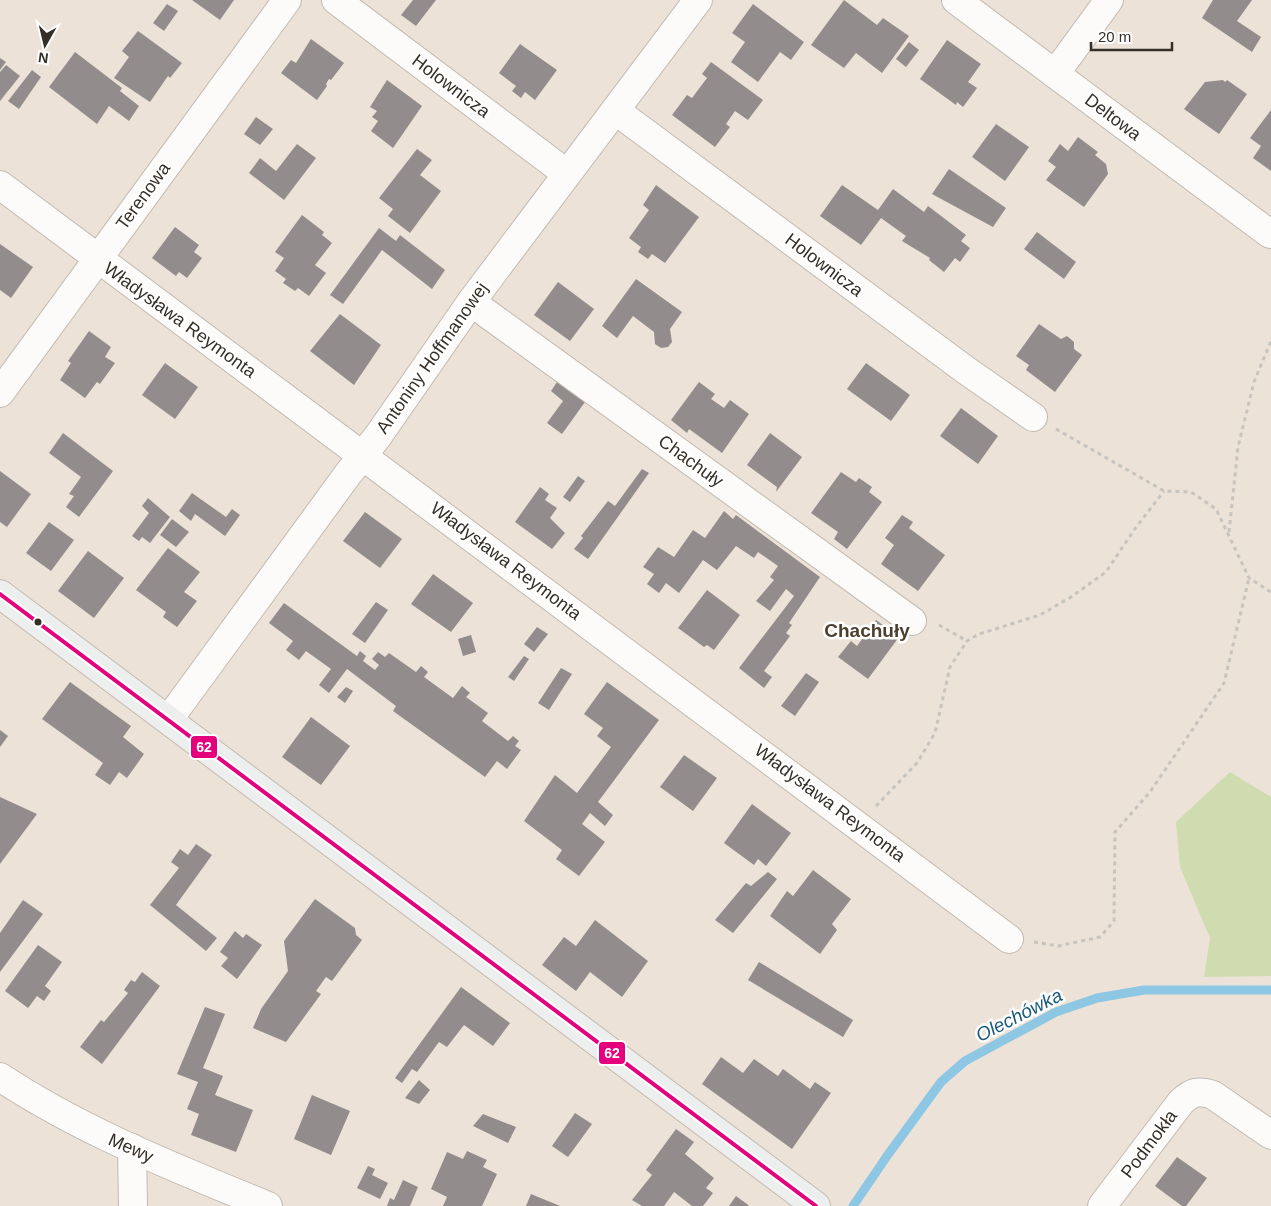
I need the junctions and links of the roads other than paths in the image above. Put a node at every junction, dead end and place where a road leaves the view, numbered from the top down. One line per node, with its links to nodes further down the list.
1 (287, 0): 11 (street, Terenowa)
2 (336, 0): 8 (street, Holownicza)
3 (698, 0): 7 (street, Antoniny Hoffmanowej)
4 (956, 0): 6 (street, Deltowa)
5 (1109, 0): 6 (street)
6 (1055, 74): 10 (street, Deltowa)
7 (616, 111): 8 (street, Antoniny Hoffmanowej); 14 (street, Holownicza)
8 (566, 173): 12 (street, Antoniny Hoffmanowej)
9 (0, 186): 11 (street, Władysława Reymonta)
10 (1270, 234)
11 (97, 258): 13 (street, Terenowa); 15 (street, Władysława Reymonta)
12 (471, 302): 15 (street, Antoniny Hoffmanowej); 17 (street, Chachuły)
13 (0, 393)
14 (1033, 416)
15 (363, 454): 18 (street, Antoniny Hoffmanowej); 19 (street, Władysława Reymonta)
16 (0, 594): 18 (street)
17 (912, 621)
18 (169, 719): 25 (street)
19 (1009, 939)
20 (0, 1077): 22 (street, Mewy)
21 (1271, 1135): 26 (street, Podmokła)
22 (132, 1148): 23 (street); 24 (street, Mewy)
23 (133, 1206)
24 (268, 1206)
25 (816, 1206)
26 (1102, 1206)

